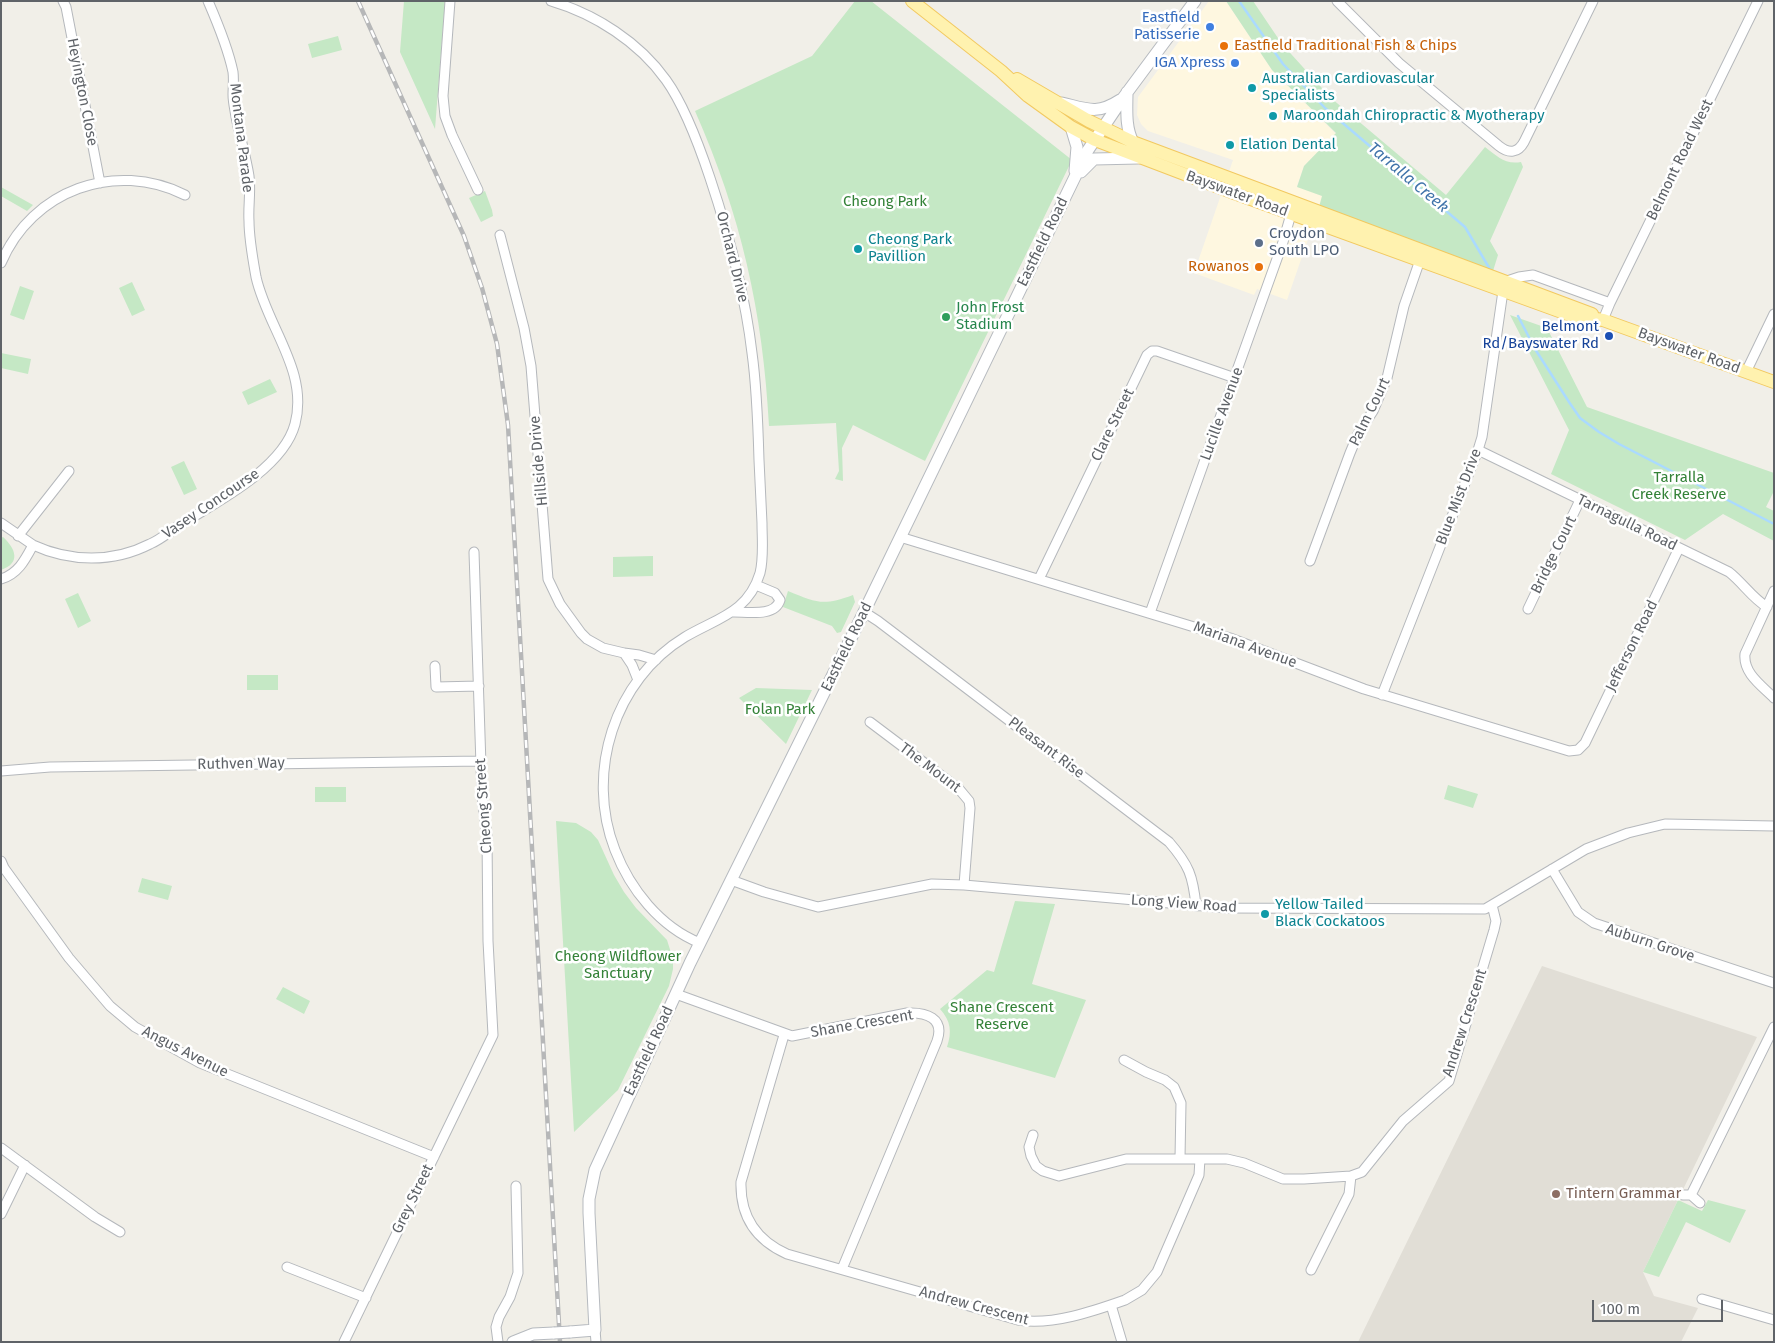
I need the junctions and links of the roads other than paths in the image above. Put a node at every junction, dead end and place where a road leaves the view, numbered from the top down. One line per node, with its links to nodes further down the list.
1 (63, 1): 19 (street, Heyington Close)
2 (208, 1): 27 (street, Montana Parade)
3 (450, 1): 20 (street)
4 (551, 1): 47 (street, Orchard Drive)
5 (912, 1): 10 (main road, Bayswater Road)
6 (1196, 1): 11 (main road, Eastfield Road)
7 (1337, 1): 8 (street)
8 (1593, 1)
9 (1758, 1): 29 (street, Belmont Road West)
10 (1001, 71): 12 (main road, Bayswater Road); 13 (main road, Bayswater Road)
11 (1125, 95): 12 (main road); 14 (main road, Eastfield Road); 16 (main road)
12 (1058, 102): 14 (main road, Bayswater Road)
13 (1071, 127): 15 (main road, Bayswater Road); 18 (main road)
14 (1102, 128): 15 (main road, Eastfield Road); 16 (main road, Bayswater Road)
15 (1095, 140): 17 (main road, Bayswater Road); 18 (main road, Eastfield Road)
16 (1133, 142): 22 (main road, Bayswater Road)
17 (1139, 158): 18 (main road); 23 (main road, Bayswater Road)
18 (1074, 180): 40 (main road, Eastfield Road)
19 (100, 183): 21 (street); 26 (street)
20 (478, 190)
21 (186, 195)
22 (1286, 200): 23 (main road); 28 (main road, Bayswater Road)
23 (1291, 214): 25 (main road, Bayswater Road); 33 (street, Lucille Avenue)
24 (500, 236): 54 (street, Hillside Drive)
25 (1420, 260): 28 (main road, Bayswater Road); 44 (street, Palm Court)
26 (1, 263)
27 (256, 279): 41 (street, Vasey Concourse)
28 (1505, 286): 29 (street); 31 (main road, Bayswater Road); 35 (street, Blue Mist Drive)
29 (1610, 303): 31 (street, Belmont Road West)
30 (1774, 314): 32 (street)
31 (1603, 320): 32 (main road, Bayswater Road)
32 (1746, 372): 34 (main road, Bayswater Road)
33 (1235, 378): 46 (street, Clare Street); 53 (street, Lucille Avenue)
34 (1774, 382)
35 (1478, 450): 37 (street, Tarnagulla Road); 59 (street, Blue Mist Drive)
36 (69, 471): 39 (street)
37 (1580, 500): 42 (street, Tarnagulla Road); 50 (street, Bridge Court)
38 (1, 522): 39 (street, Vasey Concourse)
39 (18, 536): 41 (street, Vasey Concourse)
40 (900, 537): 46 (street, Mariana Avenue); 52 (main road, Eastfield Road)
41 (33, 545): 45 (street)
42 (1679, 548): 49 (street, Tarnagulla Road); 62 (street, Jefferson Road)
43 (474, 552): 58 (street, Cheong Street)
44 (1310, 561)
45 (1, 579)
46 (1039, 579): 53 (street, Mariana Avenue)
47 (756, 585): 51 (street); 51 (street)
48 (1774, 592): 49 (street)
49 (1767, 607): 60 (street)
50 (1528, 609)
51 (734, 612): 55 (street)
52 (864, 612): 68 (main road, Eastfield Road); 71 (street, Pleasant Rise)
53 (1150, 613): 59 (street, Mariana Avenue)
54 (624, 653): 55 (street, Hillside Drive); 57 (street)
55 (656, 660): 57 (street)
56 (435, 666): 58 (street)
57 (638, 680): 72 (street)
58 (479, 686): 63 (street, Cheong Street)
59 (1382, 695): 62 (street, Mariana Avenue)
60 (1774, 698)
61 (870, 722): 69 (street, The Mount)
62 (1585, 743)
63 (481, 761): 64 (street, Ruthven Way); 77 (street, Cheong Street)
64 (1, 771)
65 (1774, 826): 67 (street, Long View Road)
66 (1, 861): 81 (street, Angus Avenue)
67 (1552, 868): 70 (street, Long View Road); 73 (street, Auburn Grove)
68 (731, 880): 69 (street, Long View Road); 72 (main road, Eastfield Road)
69 (964, 885): 71 (street, Long View Road)
70 (1492, 905): 71 (street, Long View Road); 85 (street, Andrew Crescent)
71 (1196, 906)
72 (700, 943): 74 (main road, Eastfield Road)
73 (1774, 984)
74 (676, 994): 76 (street, Shane Crescent); 97 (main road, Eastfield Road)
75 (1774, 1027): 87 (street)
76 (784, 1035): 91 (street, Andrew Crescent); 91 (street, Shane Crescent)
77 (483, 1057): 81 (street, Grey Street)
78 (1124, 1060): 82 (street)
79 (1033, 1134): 82 (street)
80 (1, 1148): 84 (street)
81 (434, 1157): 93 (street, Grey Street)
82 (1180, 1158): 83 (street)
83 (1200, 1159): 85 (street); 95 (street, Andrew Crescent)
84 (25, 1165): 88 (street); 89 (street)
85 (1351, 1176): 92 (street)
86 (516, 1186): 99 (street)
87 (1700, 1203)
88 (1, 1214)
89 (120, 1232)
90 (287, 1267): 93 (street)
91 (842, 1269): 95 (street, Andrew Crescent)
92 (1311, 1270)
93 (366, 1298): 98 (street, Grey Street)
94 (1702, 1299): 96 (street)
95 (1111, 1305): 101 (street)
96 (1774, 1320)
97 (596, 1336): 100 (main road, Eastfield Road, bridge)
98 (344, 1342)
99 (498, 1342)
100 (513, 1342)
101 (1122, 1342)

